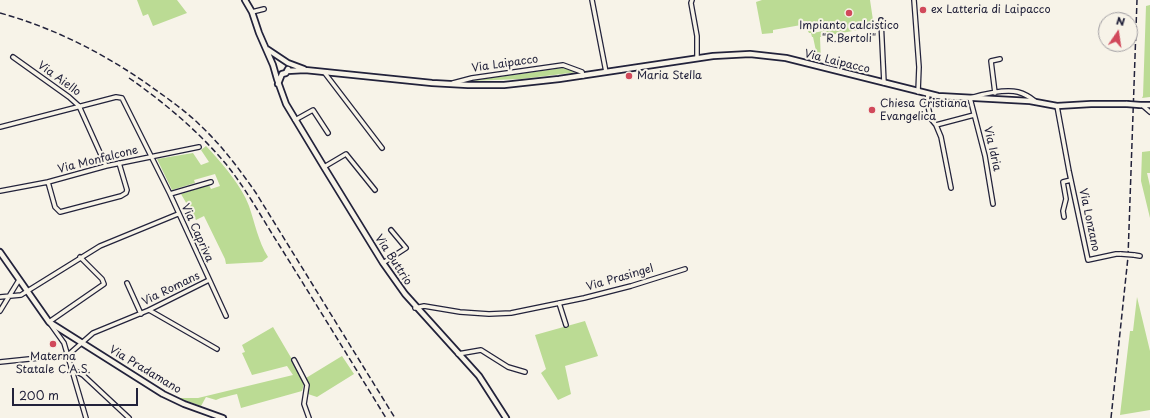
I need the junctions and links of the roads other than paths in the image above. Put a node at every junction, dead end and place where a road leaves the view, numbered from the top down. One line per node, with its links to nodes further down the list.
1 (245, 0): 6 (street, Via Buttrio)
2 (592, 0): 19 (street)
3 (692, 0): 10 (street)
4 (914, 0): 25 (street)
5 (264, 9): 6 (street)
6 (252, 12): 8 (street, Via Buttrio)
7 (881, 20): 22 (street)
8 (266, 48): 11 (street); 14 (street, Via Buttrio)
9 (13, 57): 32 (street, Via Aiello)
10 (697, 58): 19 (street, Via Laipacco); 22 (street, Via Laipacco)
11 (283, 59): 13 (street); 14 (street)
12 (1000, 60): 26 (street)
13 (288, 63): 15 (street, Via Laipacco); 17 (street)
14 (273, 65): 16 (street, Via Buttrio)
15 (305, 70): 17 (street, Via Laipacco); 18 (street, Via Laipacco)
16 (275, 71): 20 (street); 23 (street, Via Buttrio)
17 (287, 71): 20 (street)
18 (324, 72): 24 (street, Via Laipacco); 41 (street)
19 (606, 72): 21 (street, Via Laipacco)
20 (282, 74): 23 (street)
21 (583, 76): 24 (street, Via Laipacco); 24 (street, Via Laipacco)
22 (884, 83): 25 (street, Via Laipacco)
23 (278, 84): 36 (street, Via Buttrio)
24 (450, 84)
25 (918, 92): 27 (street, Via Laipacco)
26 (995, 93): 28 (street, Via Laipacco); 29 (street, Via Laipacco)
27 (928, 94): 28 (street, Via Laipacco); 37 (street)
28 (970, 98): 29 (street, Via Laipacco); 35 (street, Via Idria)
29 (1036, 102): 33 (street, Via Laipacco)
30 (1141, 105): 31 (street, Via Laipacco); 33 (street, Via Laipacco, bridge); 34 (street)
31 (1150, 105)
32 (79, 106): 38 (street); 42 (street, Via Capriva); 44 (street, Via Aiello)
33 (1057, 106): 46 (street, Via Lonzano)
34 (1150, 112)
35 (974, 115): 37 (street); 53 (street, Via Idria)
36 (295, 120): 39 (street); 45 (street, Via Buttrio)
37 (936, 125): 49 (street)
38 (0, 127)
39 (328, 133)
40 (200, 147): 42 (street, Via Monfalcone)
41 (382, 148)
42 (151, 157): 43 (street, Via Monfalcone); 52 (street, Via Capriva)
43 (119, 163): 44 (street, Via Monfalcone); 47 (street)
44 (106, 166): 47 (street, Via Monfalcone)
45 (324, 167): 50 (street); 60 (street, Via Buttrio)
46 (1071, 180): 55 (street, Via Lonzano); 58 (street, Via Lonzano, bridge)
47 (48, 182): 51 (street, Via Monfalcone)
48 (211, 182): 52 (street)
49 (951, 188)
50 (375, 190)
51 (0, 191)
52 (170, 194): 54 (street, Via Capriva)
53 (994, 204)
54 (178, 214): 59 (street); 63 (street, Via Capriva)
55 (1064, 217)
56 (391, 230): 60 (street)
57 (0, 252): 62 (street)
58 (1140, 256)
59 (80, 257): 65 (street); 74 (street)
60 (383, 263): 69 (street, Via Buttrio)
61 (685, 269): 68 (street, Via Prasingel)
62 (19, 280): 65 (street); 66 (street)
63 (209, 280): 70 (street, Via Romans); 73 (street, Via Capriva)
64 (127, 283): 72 (street, Via Romans)
65 (27, 291): 66 (street); 74 (street)
66 (8, 296): 67 (street); 71 (street)
67 (0, 297)
68 (559, 303): 69 (street, Via Prasingel); 75 (street)
69 (415, 308): 78 (street, Via Buttrio)
70 (149, 310): 72 (street, Via Romans); 77 (street)
71 (0, 311)
72 (140, 314): 76 (street, Via Romans)
73 (226, 316)
74 (49, 322): 76 (street, Via Pradamano); 79 (street)
75 (566, 326)
76 (82, 342): 79 (street, Via Romans); 86 (street, Via Pradamano)
77 (216, 349)
78 (458, 354): 83 (street); 88 (street, Via Buttrio)
79 (68, 355): 81 (street); 82 (street)
80 (294, 360): 87 (street)
81 (0, 362)
82 (73, 370): 84 (street); 85 (street)
83 (525, 372)
84 (86, 418)
85 (129, 418)
86 (223, 418)
87 (309, 418)
88 (506, 418)

